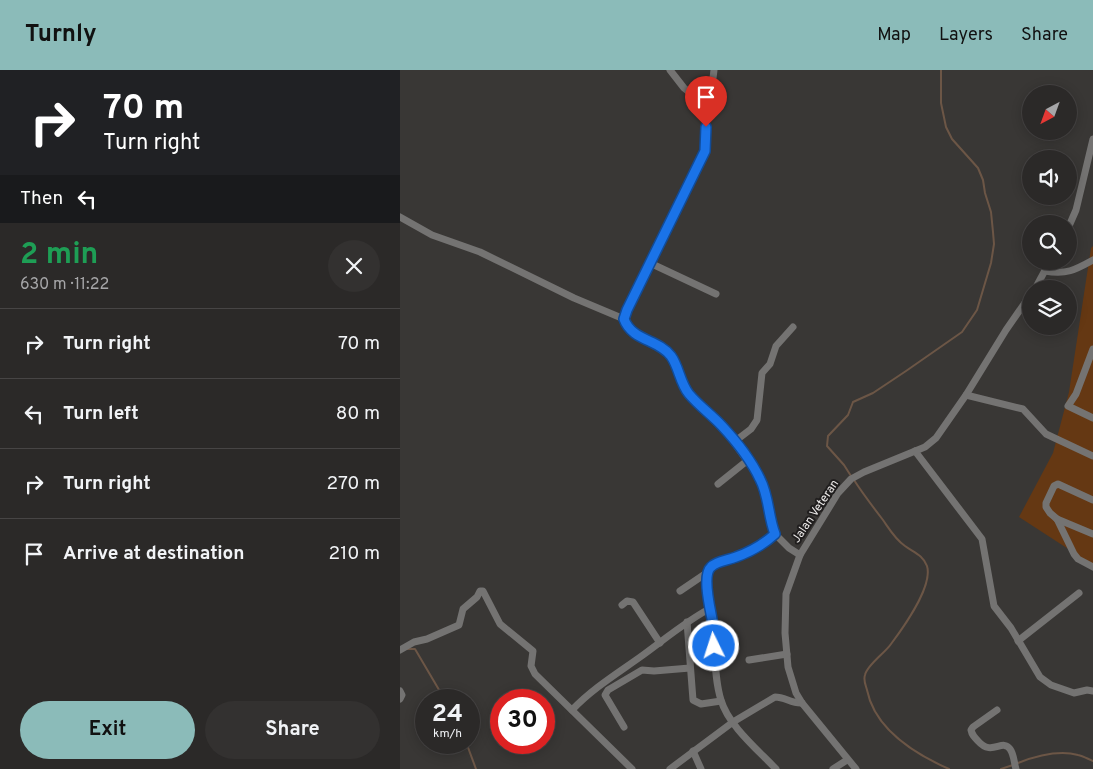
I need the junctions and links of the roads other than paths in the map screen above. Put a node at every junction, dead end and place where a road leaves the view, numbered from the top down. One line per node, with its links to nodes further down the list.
1 (670, 70): 3 (street)
2 (714, 70): 3 (street)
3 (707, 106): 8 (street)
4 (1093, 139): 5 (street)
5 (1074, 215)
6 (400, 217): 14 (street)
7 (1093, 260): 9 (street)
8 (650, 263): 12 (street); 14 (street)
9 (1077, 268)
10 (1062, 270): 11 (street)
11 (1074, 270)
12 (716, 294)
13 (1022, 307): 17 (street, Jalan Veteran)
14 (624, 319): 19 (street)
15 (793, 327): 19 (street)
16 (1093, 350): 18 (street)
17 (966, 395): 20 (street, Jalan Veteran); 21 (street)
18 (1093, 418)
19 (734, 442): 22 (street)
20 (915, 451): 28 (street, Jalan Veteran); 36 (street)
21 (1093, 456)
22 (748, 460): 23 (street); 26 (street)
23 (718, 484)
24 (1093, 500): 25 (street)
25 (1057, 518): 27 (street); 29 (street)
26 (775, 534): 28 (street); 30 (street)
27 (1093, 534)
28 (800, 555): 39 (street, Jalan Veteran)
29 (1093, 567)
30 (708, 572): 31 (street); 34 (street)
31 (680, 590)
32 (1079, 593): 36 (street)
33 (622, 606): 37 (street)
34 (709, 609): 35 (street); 45 (street)
35 (686, 622): 37 (street); 41 (street)
36 (1018, 641): 43 (street)
37 (660, 643): 47 (street)
38 (400, 650): 47 (street)
39 (787, 654): 40 (street); 46 (street, Jalan Veteran)
40 (749, 660)
41 (690, 668): 45 (street); 50 (street)
42 (400, 691): 44 (street)
43 (1093, 691)
44 (400, 699)
45 (721, 701): 49 (street)
46 (802, 703): 49 (street); 52 (street, Jalan Veteran)
47 (572, 710): 53 (street)
48 (997, 710): 59 (street)
49 (733, 722): 51 (street); 56 (street)
50 (624, 727)
51 (693, 752): 54 (street); 55 (street)
52 (847, 760): 57 (street); 58 (street, Jalan Veteran)
53 (632, 769)
54 (670, 769)
55 (701, 769)
56 (776, 769)
57 (833, 769)
58 (856, 769)
59 (1016, 769)

